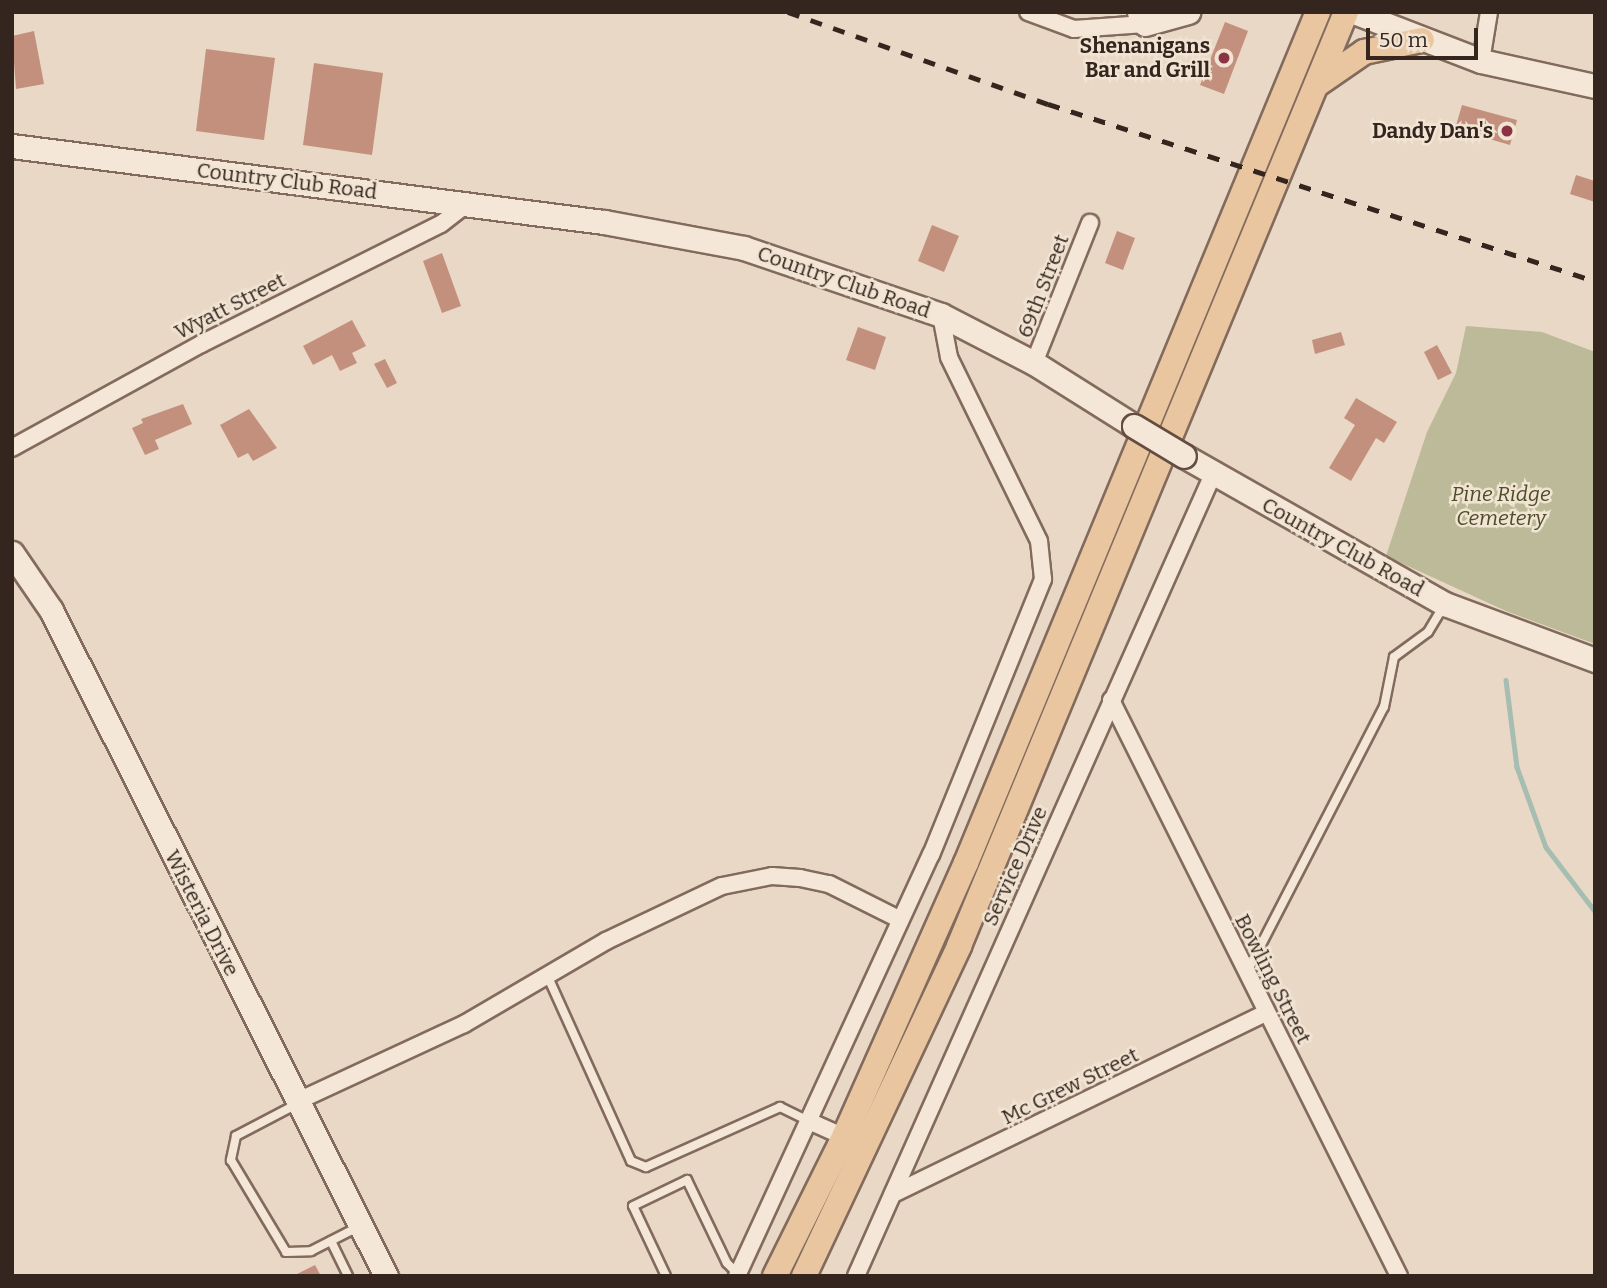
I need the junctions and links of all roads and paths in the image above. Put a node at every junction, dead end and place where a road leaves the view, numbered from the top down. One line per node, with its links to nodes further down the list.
1 (1028, 12): 7 (street)
2 (1188, 12): 7 (street)
3 (1318, 12): 29 (main road)
4 (1346, 12): 10 (main road)
5 (1354, 12): 8 (street)
6 (1489, 12): 9 (street)
7 (1142, 18)
8 (1422, 40): 9 (street); 10 (main road)
9 (1481, 61): 11 (street)
10 (1315, 86): 30 (main road)
11 (1595, 86)
12 (12, 146): 13 (street, Country Club Road)
13 (467, 204): 15 (street, Country Club Road); 17 (street, Wyatt Street)
14 (1090, 223): 16 (street, 69th Street)
15 (942, 315): 16 (street, Country Club Road); 23 (street)
16 (1034, 363): 18 (street, Country Club Road, bridge)
17 (12, 448)
18 (1213, 474): 20 (street, Country Club Road); 22 (street, Service Drive)
19 (12, 553): 27 (street, Wisteria Drive)
20 (1445, 604): 21 (street, Country Club Road); 24 (lane)
21 (1595, 660)
22 (1111, 700): 24 (street, Bowling Street); 31 (street, Service Drive)
23 (901, 920): 25 (street); 28 (street)
24 (1246, 974): 26 (street, Bowling Street)
25 (547, 975): 27 (street); 28 (lane)
26 (1265, 1013): 31 (street, Mc Grew Street); 41 (street, Bowling Street)
27 (297, 1103): 32 (street, Wisteria Drive); 33 (lane)
28 (811, 1122): 29 (street); 34 (street)
29 (844, 1137): 30 (street); 38 (main road)
30 (869, 1148): 39 (main road)
31 (893, 1194): 40 (street, Service Drive)
32 (360, 1226): 33 (lane); 36 (street, Wisteria Drive)
33 (331, 1241): 35 (lane)
34 (738, 1275): 37 (lane)
35 (348, 1276)
36 (386, 1276)
37 (666, 1276)
38 (775, 1276)
39 (804, 1276)
40 (856, 1276)
41 (1399, 1276)

